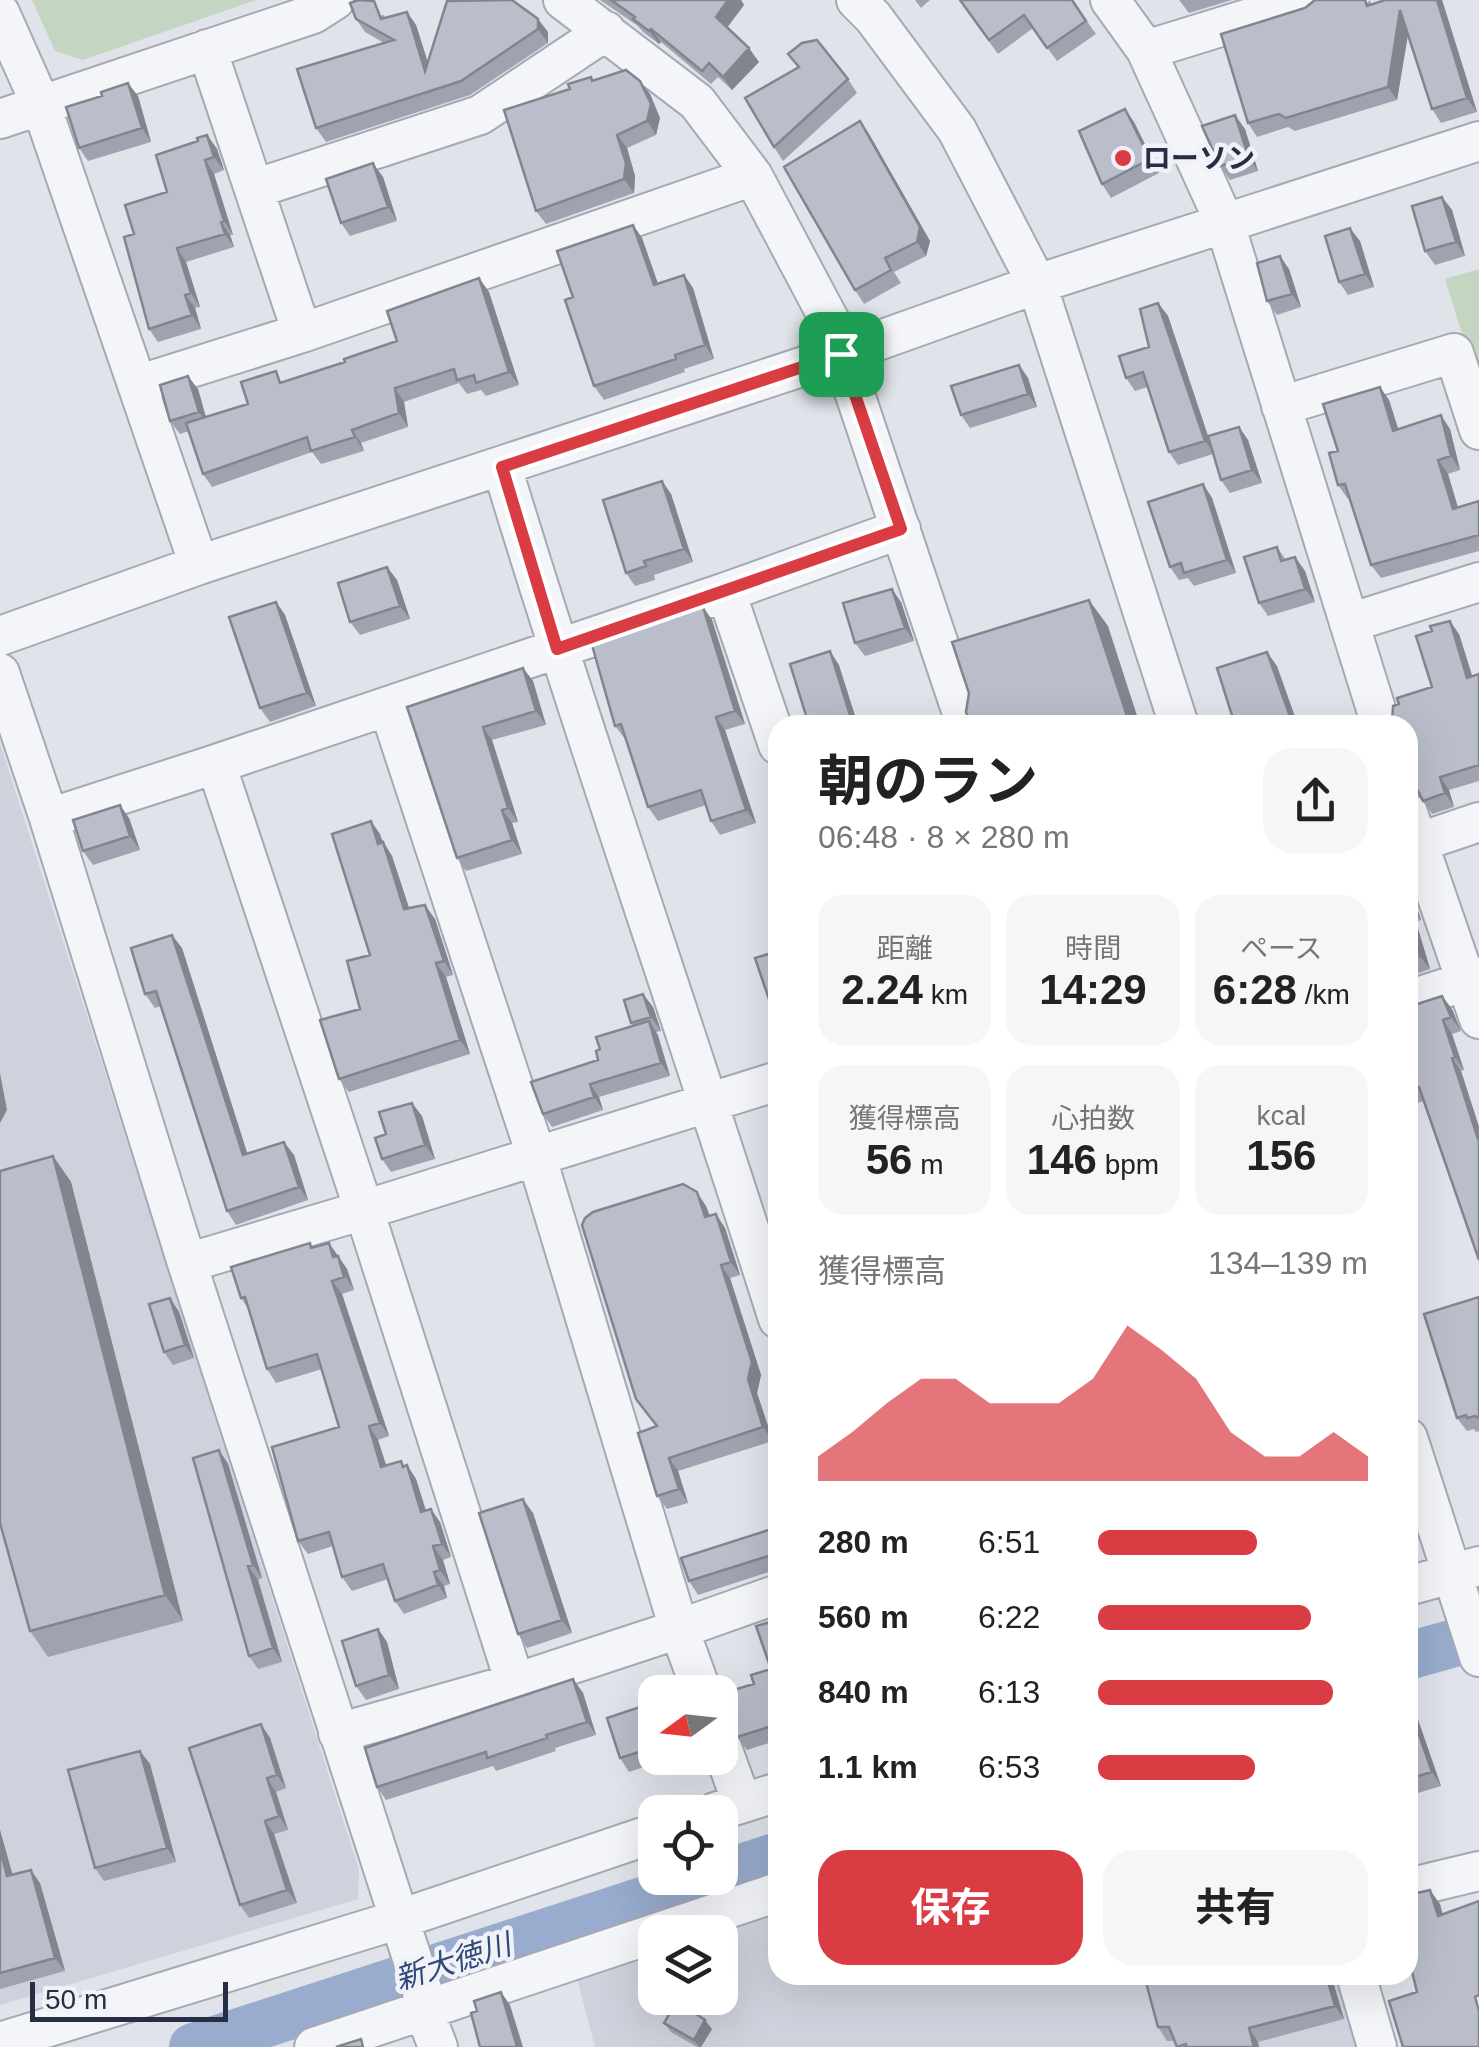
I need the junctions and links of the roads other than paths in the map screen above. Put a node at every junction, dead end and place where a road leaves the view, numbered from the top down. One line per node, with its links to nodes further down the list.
1 (334, 0): 8 (street)
2 (564, 0): 7 (street)
3 (856, 0): 16 (street)
4 (1110, 0): 9 (street)
5 (1308, 0): 9 (street)
6 (0, 13): 10 (street)
7 (606, 31): 13 (street); 14 (street)
8 (207, 49): 10 (street); 14 (street)
9 (1146, 50): 15 (street)
10 (41, 105): 11 (street); 19 (street)
11 (0, 119)
12 (1479, 141): 15 (street)
13 (753, 176): 17 (street); 18 (street)
14 (254, 189): 17 (street)
15 (1224, 221): 16 (street); 20 (street)
16 (1037, 284): 18 (street); 33 (street)
17 (302, 333): 19 (street)
18 (841, 354): 22 (street); 23 (street)
19 (137, 384): 24 (street)
20 (1282, 406): 21 (street); 27 (street)
21 (1479, 430)
22 (502, 467): 24 (street); 29 (street)
23 (901, 529): 26 (street); 32 (street)
24 (198, 565): 28 (street)
25 (1479, 582): 27 (street)
26 (726, 592): 29 (street); 35 (street)
27 (1349, 623): 34 (street)
28 (0, 636)
29 (557, 649): 31 (street); 45 (street)
30 (0, 673): 37 (street)
31 (389, 708): 36 (street); 46 (street)
32 (963, 715)
33 (1176, 715)
34 (1377, 715)
35 (768, 716)
36 (216, 764): 37 (street); 47 (street)
37 (50, 818): 48 (street)
38 (1479, 822): 39 (street)
39 (1418, 827)
40 (1418, 843): 41 (street)
41 (1473, 978): 42 (street); 43 (street)
42 (1418, 997)
43 (1479, 1019)
44 (768, 1084): 45 (street)
45 (710, 1104): 46 (street); 49 (street)
46 (536, 1154): 47 (street); 54 (street)
47 (364, 1210): 48 (street); 57 (street)
48 (187, 1263): 58 (street)
49 (768, 1287)
50 (1418, 1461): 51 (street)
51 (1464, 1569): 52 (street); 55 (street)
52 (1418, 1583)
53 (768, 1598): 54 (street)
54 (679, 1629): 56 (street); 57 (street)
55 (1479, 1656)
56 (696, 1675)
57 (515, 1683): 58 (street)
58 (338, 1733): 65 (street)
59 (734, 1775): 60 (street)
60 (745, 1803)
61 (638, 1839): 65 (street)
62 (1479, 1871): 63 (street)
63 (1418, 1886)
64 (768, 1895): 67 (street)
65 (400, 1920): 67 (street); 68 (street)
66 (1359, 1985): 71 (street)
67 (422, 1998): 69 (street); 70 (street)
68 (0, 2042)
69 (314, 2047)
70 (438, 2047)
71 (1377, 2047)

